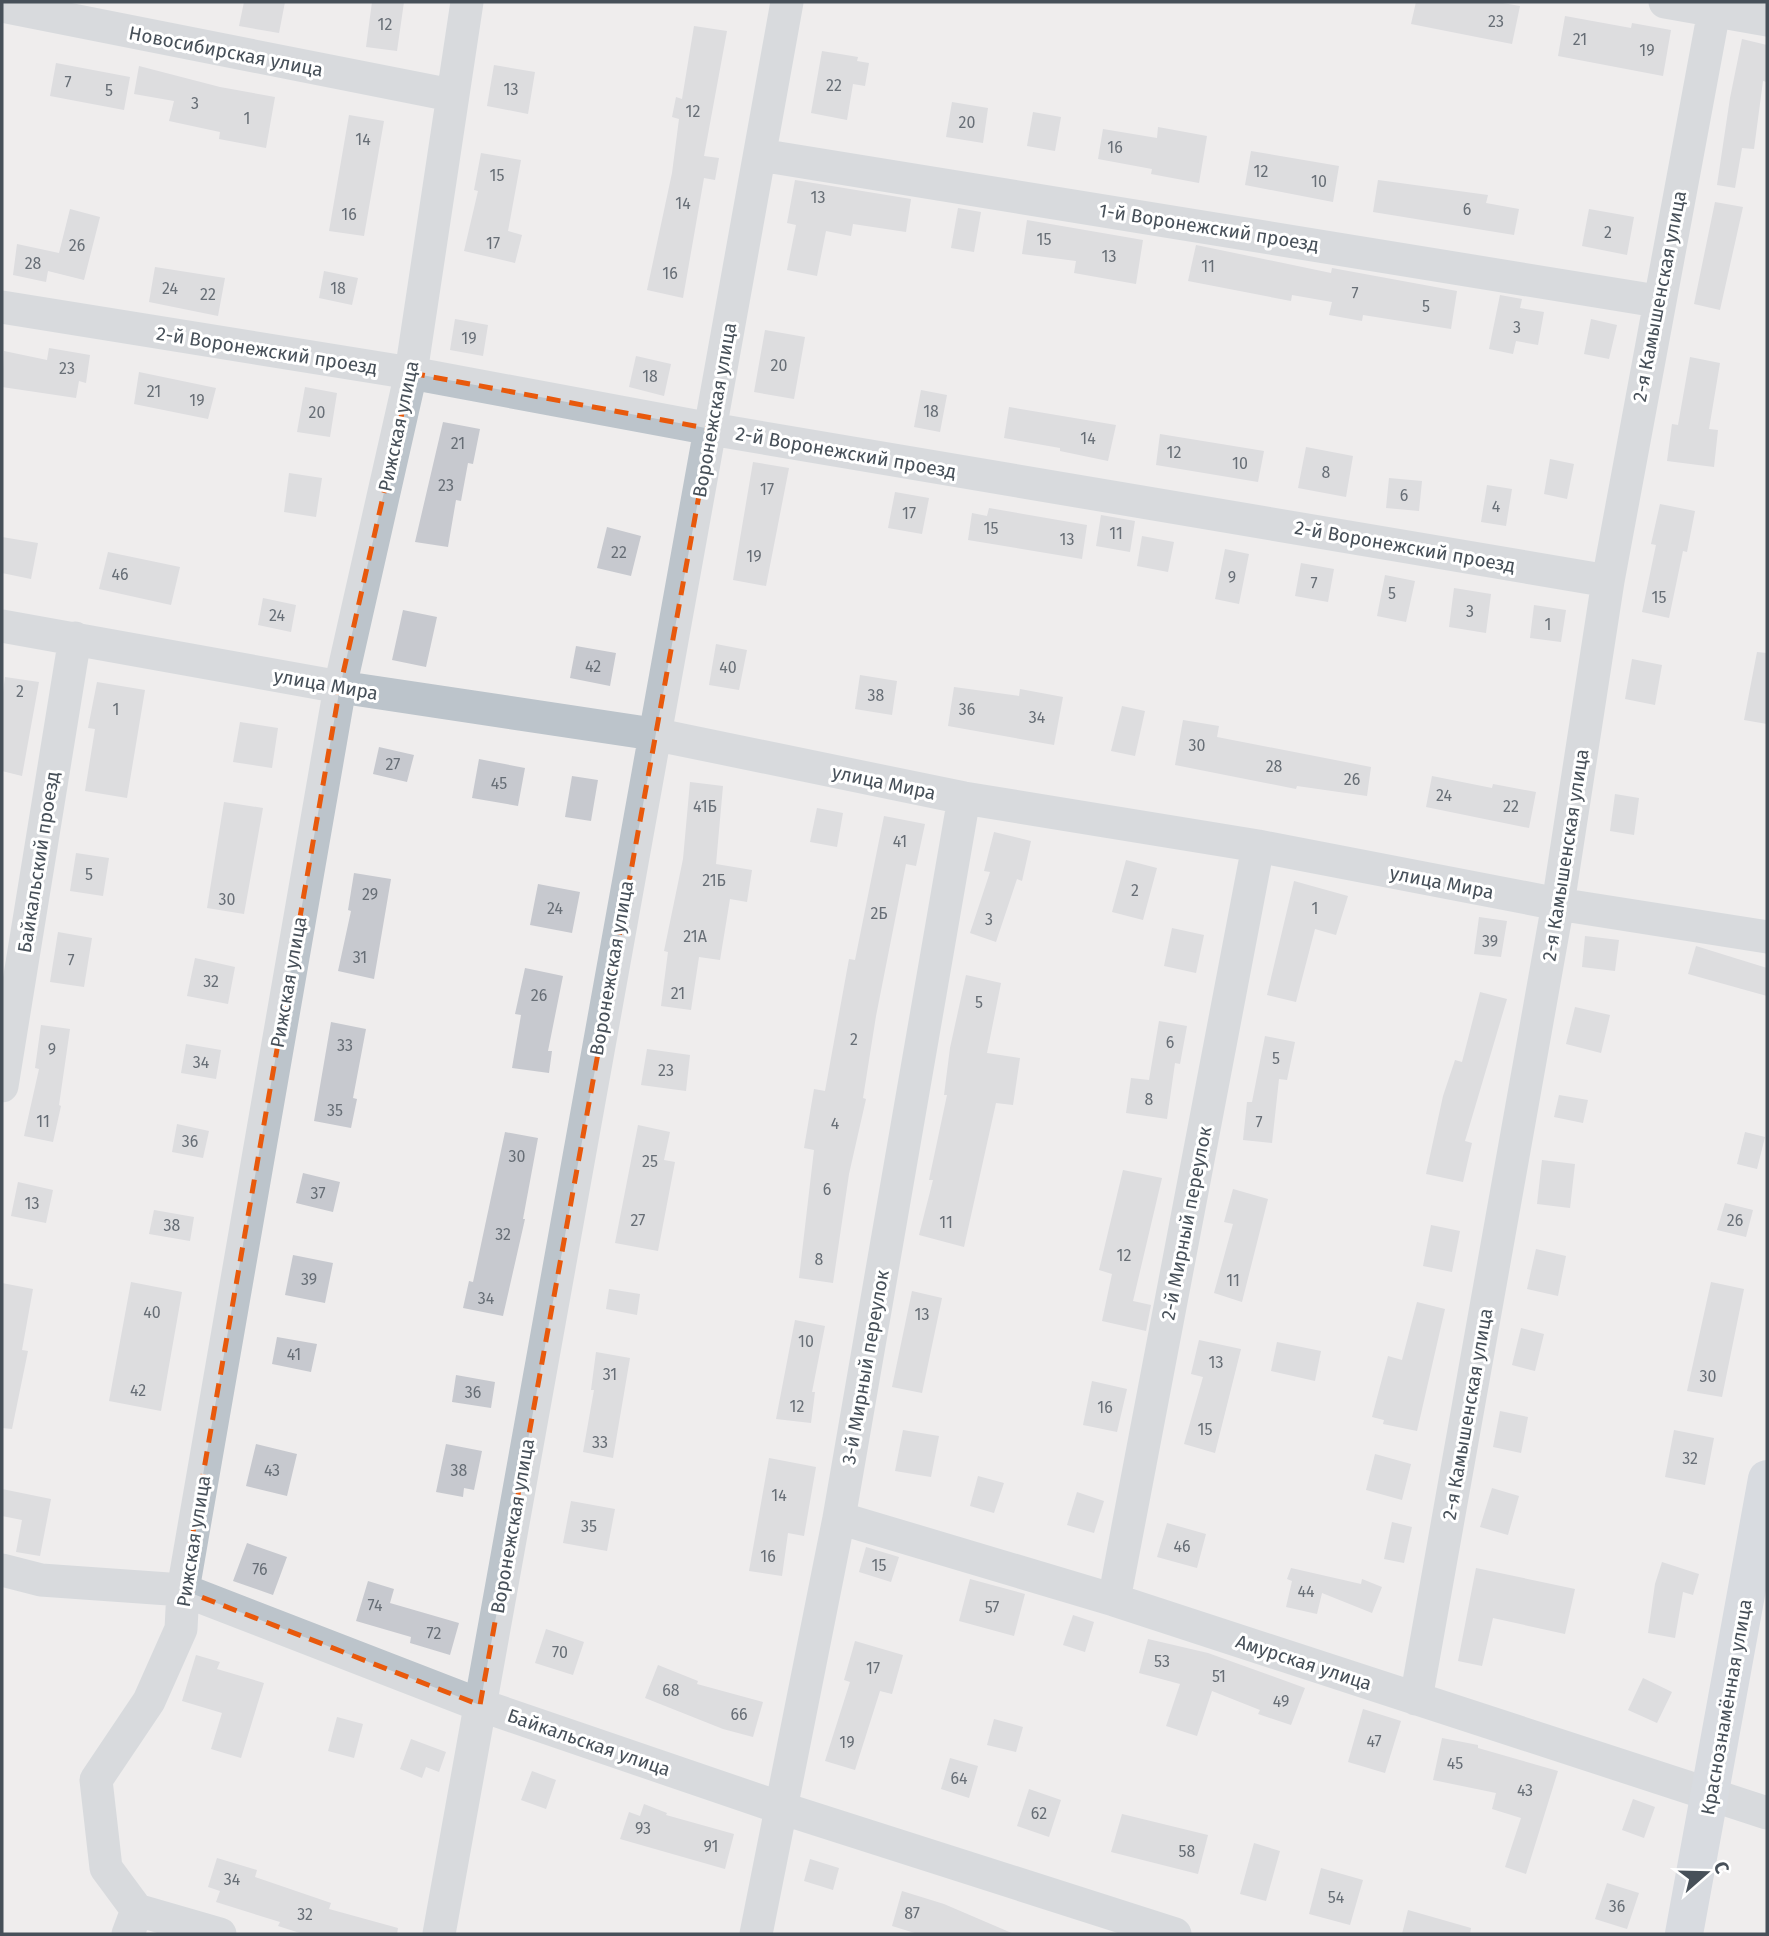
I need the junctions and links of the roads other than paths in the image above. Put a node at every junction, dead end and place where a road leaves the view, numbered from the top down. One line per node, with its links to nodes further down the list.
1 (467, 2): 7 (street, Рижская улица)
2 (787, 2): 8 (street, Воронежская улица)
3 (1665, 2): 5 (street)
4 (2, 6): 7 (street, Новосибирская улица)
5 (1714, 11): 6 (street); 9 (street, 2-я Камышенская улица)
6 (1767, 20)
7 (451, 95): 11 (street, Рижская улица)
8 (760, 155): 9 (street, 1-й Воронежский проезд); 12 (street, Воронежская улица)
9 (1657, 301): 13 (street, 2-я Камышенская улица)
10 (2, 307): 11 (street, 2-й Воронежский проезд)
11 (411, 373): 12 (street, 2-й Воронежский проезд); 16 (street, Рижская улица)
12 (711, 429): 13 (street, 2-й Воронежский проезд); 17 (street, Воронежская улица)
13 (1608, 581): 20 (street, 2-я Камышенская улица)
14 (2, 626): 15 (street, улица Мира)
15 (75, 638): 16 (street, улица Мира); 22 (street, Байкальский проезд)
16 (340, 687): 17 (street, улица Мира); 26 (street, Рижская улица)
17 (653, 734): 18 (street, улица Мира); 29 (street, Воронежская улица)
18 (964, 798): 19 (street, улица Мира); 24 (street, 3-й Мирный переулок)
19 (1258, 846): 20 (street, улица Мира); 27 (street, 2-й Мирный переулок)
20 (1558, 904): 21 (street, улица Мира); 28 (street, 2-я Камышенская улица)
21 (1767, 937)
22 (2, 1086)
23 (1767, 1479): 30 (street, Краснознамённая улица)
24 (839, 1518): 27 (street, Амурская улица); 31 (street, 3-й Мирный переулок)
25 (2, 1570): 26 (street, Байкальская улица)
26 (183, 1590): 29 (street, Байкальская улица); 33 (street, Рижская улица)
27 (1114, 1600): 28 (street, Амурская улица)
28 (1416, 1699): 30 (street, Амурская улица)
29 (480, 1705): 31 (street, Байкальская улица); 35 (street, Воронежская улица)
30 (1710, 1795): 32 (street, Амурская улица); 38 (street, Краснознамённая улица)
31 (781, 1808): 36 (street, 3-й Мирный переулок); 37 (street, Байкальская улица)
32 (1767, 1813)
33 (133, 1922): 34 (street)
34 (220, 1934)
35 (439, 1934)
36 (756, 1934)
37 (1175, 1934)
38 (1684, 1934)

